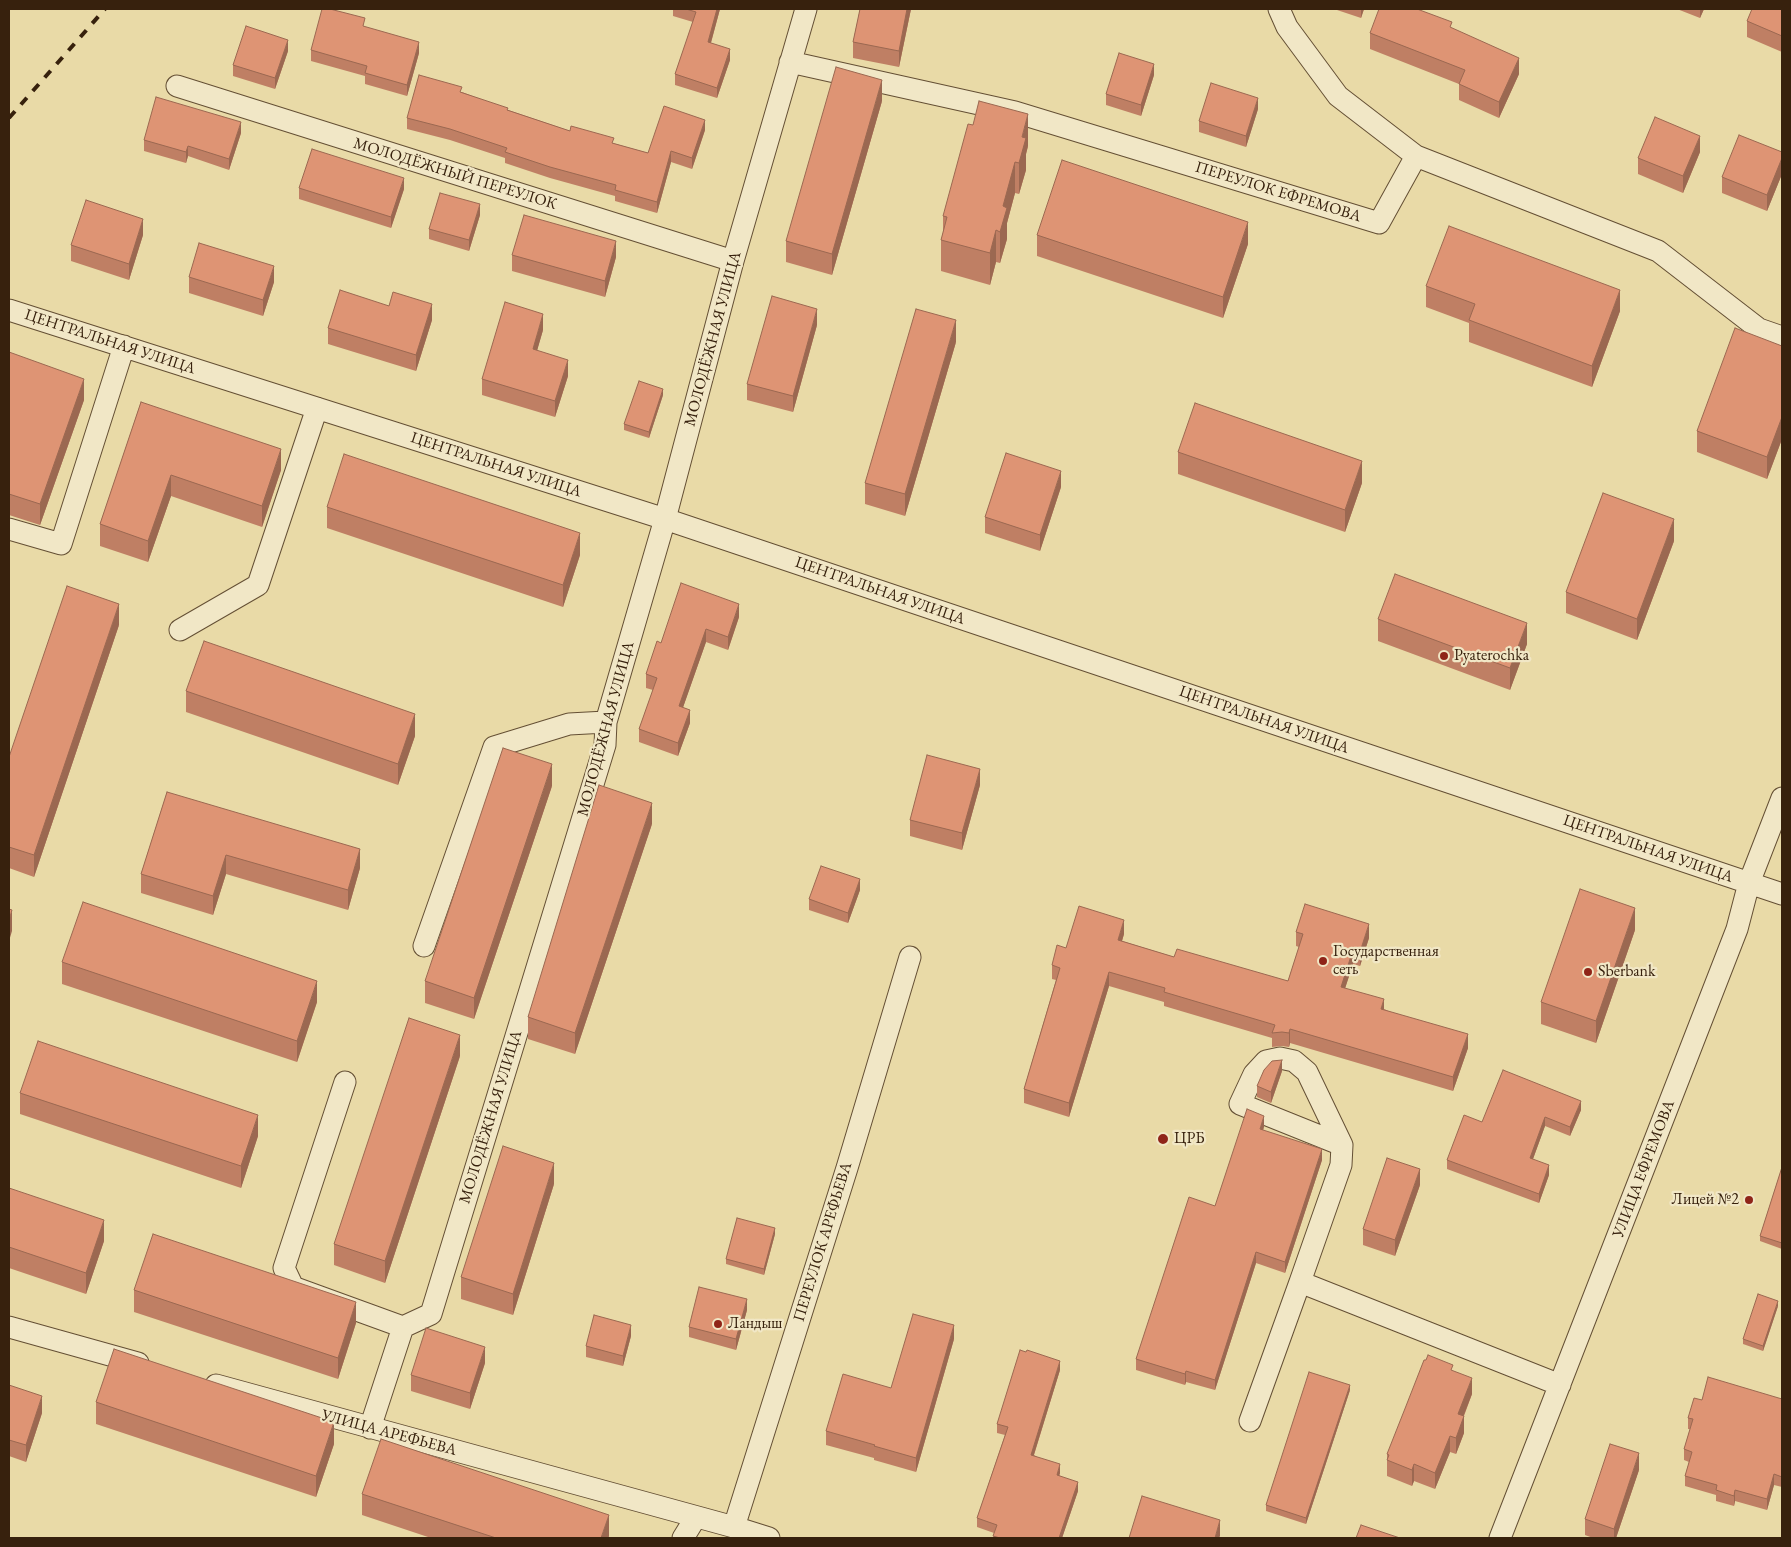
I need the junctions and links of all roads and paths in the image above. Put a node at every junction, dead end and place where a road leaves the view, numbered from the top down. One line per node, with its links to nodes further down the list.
1 (806, 9): 3 (street, МОЛОДЁЖНАЯ УЛИЦА)
2 (1279, 9): 5 (street)
3 (790, 62): 5 (street, ПЕРЕУЛОК ЕФРЕМОВА); 6 (street, МОЛОДЁЖНАЯ УЛИЦА)
4 (177, 86): 6 (street, МОЛОДЁЖНЫЙ ПЕРЕУЛОК)
5 (1416, 156): 8 (street)
6 (733, 261): 11 (street, МОЛОДЁЖНАЯ УЛИЦА)
7 (9, 310): 9 (street, ЦЕНТРАЛЬНАЯ УЛИЦА)
8 (1782, 337)
9 (124, 346): 10 (street, ЦЕНТРАЛЬНАЯ УЛИЦА); 12 (street)
10 (317, 408): 11 (street, ЦЕНТРАЛЬНАЯ УЛИЦА); 13 (street)
11 (665, 519): 14 (street, МОЛОДЁЖНАЯ УЛИЦА); 16 (street, ЦЕНТРАЛЬНАЯ УЛИЦА)
12 (9, 529)
13 (180, 630)
14 (606, 722): 18 (street); 24 (street, МОЛОДЁЖНАЯ УЛИЦА)
15 (1782, 798): 16 (street, УЛИЦА ЕФРЕМОВА)
16 (1749, 883): 17 (street, ЦЕНТРАЛЬНАЯ УЛИЦА); 27 (street, УЛИЦА ЕФРЕМОВА)
17 (1782, 894)
18 (424, 946)
19 (910, 957): 31 (street, ПЕРЕУЛОК АРЕФЬЕВА)
20 (345, 1082): 24 (street)
21 (1342, 1145): 21 (street); 22 (street)
22 (1300, 1282): 27 (street); 28 (street)
23 (9, 1327): 25 (street)
24 (403, 1327): 29 (street)
25 (161, 1369)
26 (199, 1380): 29 (street, УЛИЦА АРЕФЬЕВА)
27 (1560, 1385): 34 (street, УЛИЦА ЕФРЕМОВА)
28 (1250, 1421)
29 (370, 1428): 30 (street, УЛИЦА АРЕФЬЕВА)
30 (696, 1517): 31 (street, УЛИЦА АРЕФЬЕВА); 32 (street)
31 (734, 1527): 33 (street, УЛИЦА АРЕФЬЕВА)
32 (683, 1538)
33 (769, 1538)
34 (1500, 1538)

